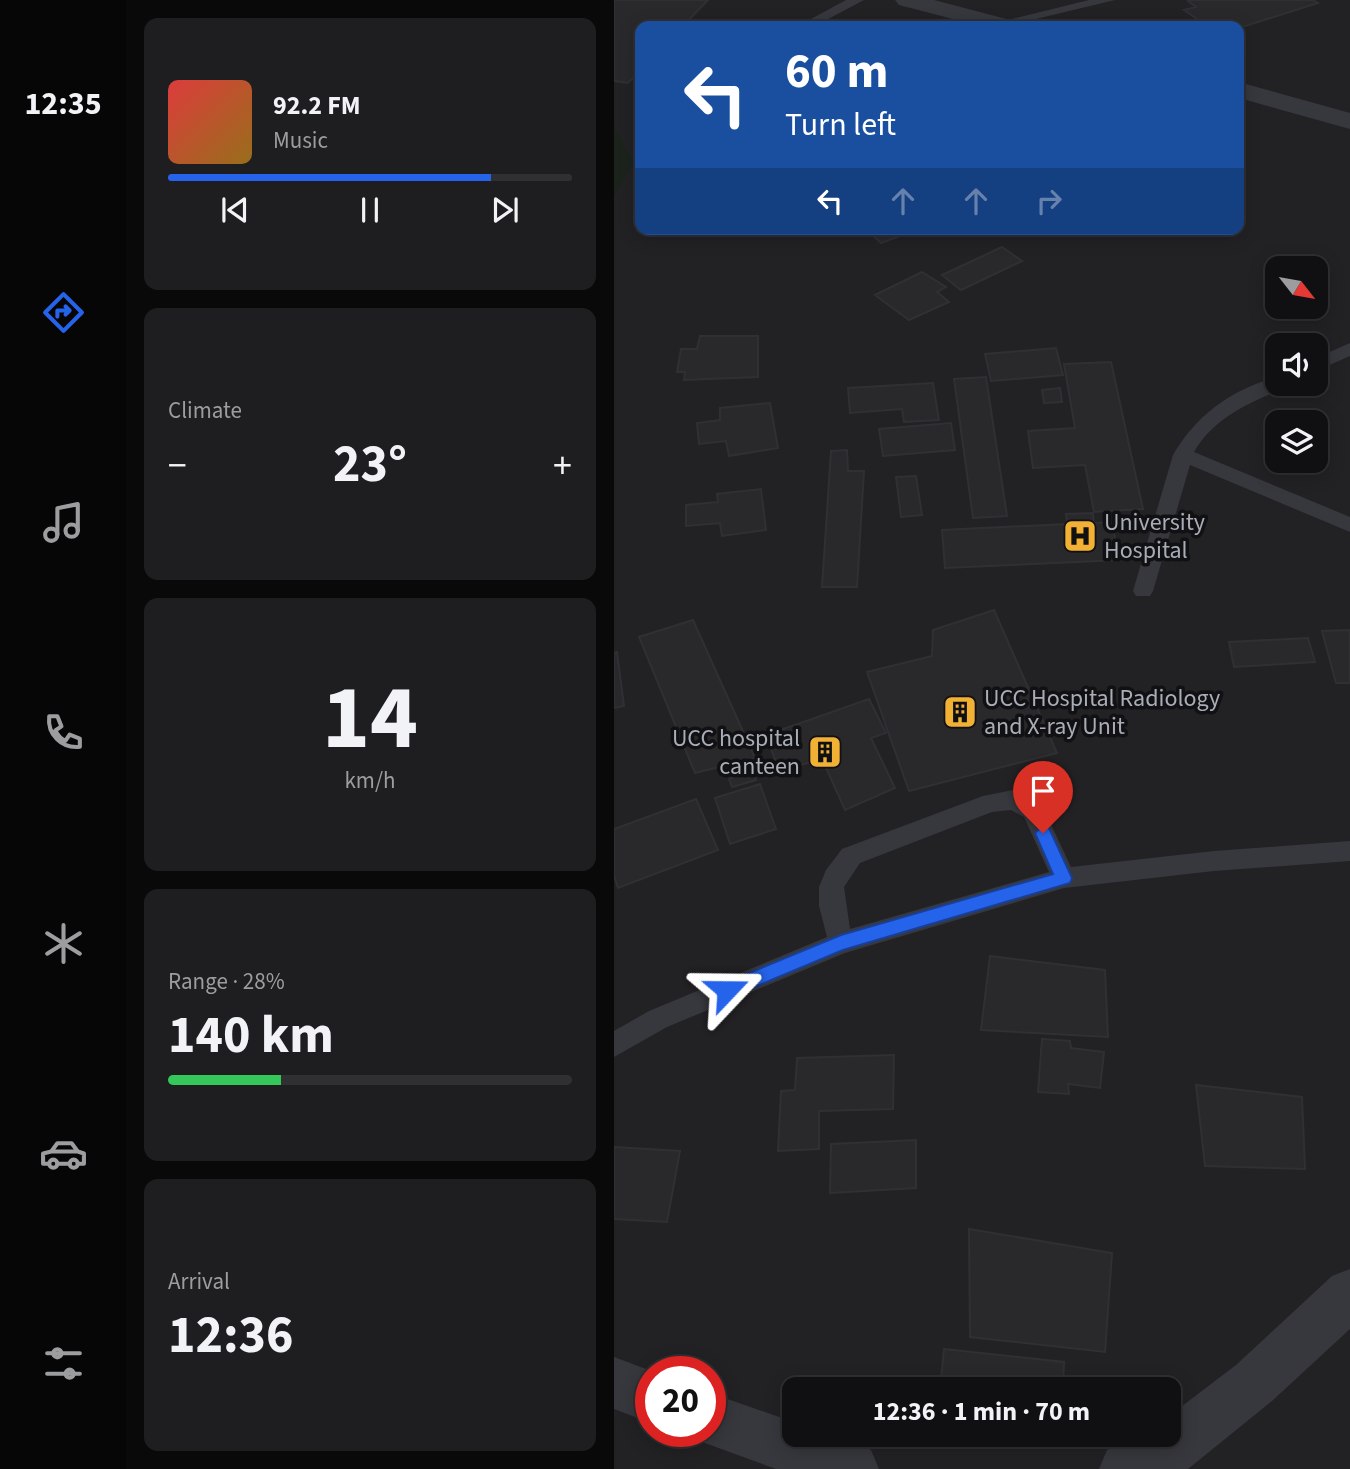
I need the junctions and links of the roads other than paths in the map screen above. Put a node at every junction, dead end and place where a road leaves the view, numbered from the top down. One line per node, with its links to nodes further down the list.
1 (857, 0): 4 (lane)
2 (907, 0): 5 (street)
3 (1108, 0): 6 (lane)
4 (815, 21)
5 (987, 21)
6 (1019, 21)
7 (1244, 91): 8 (street)
8 (1350, 121)
9 (1350, 349): 10 (lane)
10 (1328, 359)
11 (1265, 389): 12 (lane)
12 (1183, 455): 13 (lane); 14 (lane)
13 (1350, 525)
14 (1143, 591)
15 (1350, 851): 16 (lane)
16 (1064, 878): 17 (lane); 17 (lane)
17 (841, 943): 18 (lane)
18 (614, 1045)
19 (1350, 1294): 24 (street)
20 (614, 1382): 21 (street)
21 (635, 1391)
22 (726, 1425): 23 (street)
23 (851, 1469)
24 (1126, 1469)

